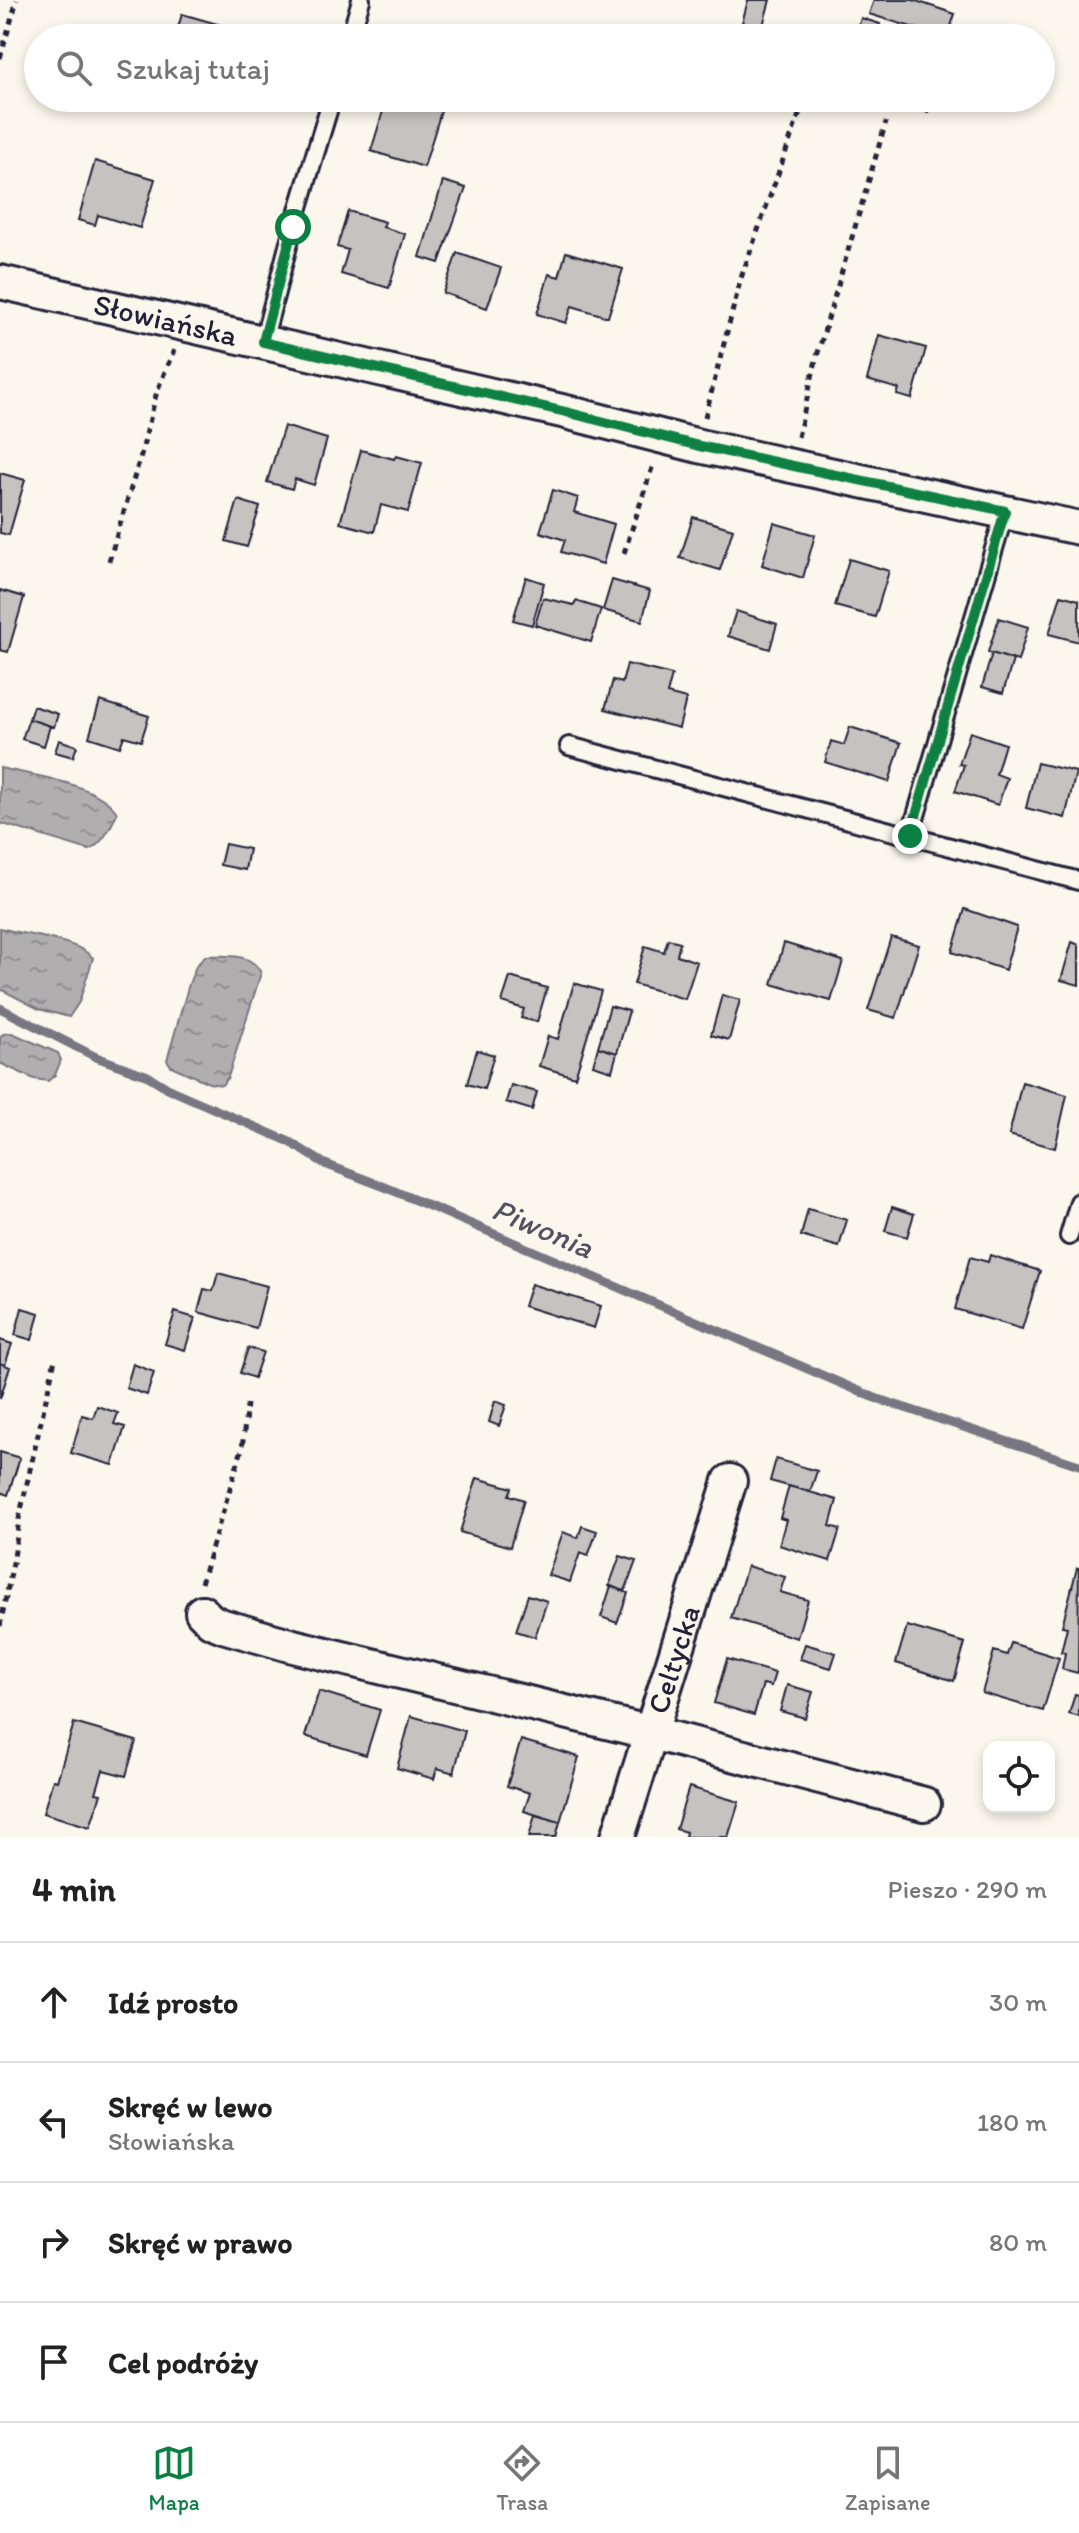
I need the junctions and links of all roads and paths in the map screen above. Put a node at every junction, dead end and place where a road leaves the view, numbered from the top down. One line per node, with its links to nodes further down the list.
1 (17, 0): 4 (path)
2 (361, 0): 3 (lane)
3 (354, 24)
4 (0, 58)
5 (328, 112): 10 (lane)
6 (800, 112): 12 (path)
7 (886, 122): 13 (path)
8 (0, 282): 9 (street, Słowiańska)
9 (189, 325): 10 (street, Słowiańska); 17 (path)
10 (263, 342): 11 (street, Słowiańska)
11 (662, 436): 12 (street, Słowiańska); 16 (path)
12 (699, 446): 13 (street, Słowiańska)
13 (792, 466): 14 (street, Słowiańska)
14 (1005, 511): 15 (street, Słowiańska); 19 (lane)
15 (1079, 528)
16 (624, 553)
17 (109, 561)
18 (569, 746): 19 (lane)
19 (910, 836): 20 (lane)
20 (1079, 881)
21 (1079, 1202): 22 (lane)
22 (1069, 1236)
23 (55, 1359): 27 (path)
24 (247, 1404): 26 (path)
25 (730, 1481): 28 (street, Celtycka)
26 (202, 1612): 28 (street)
27 (0, 1626)
28 (652, 1733): 29 (street); 30 (street, Celtycka)
29 (924, 1804)
30 (618, 1837)

